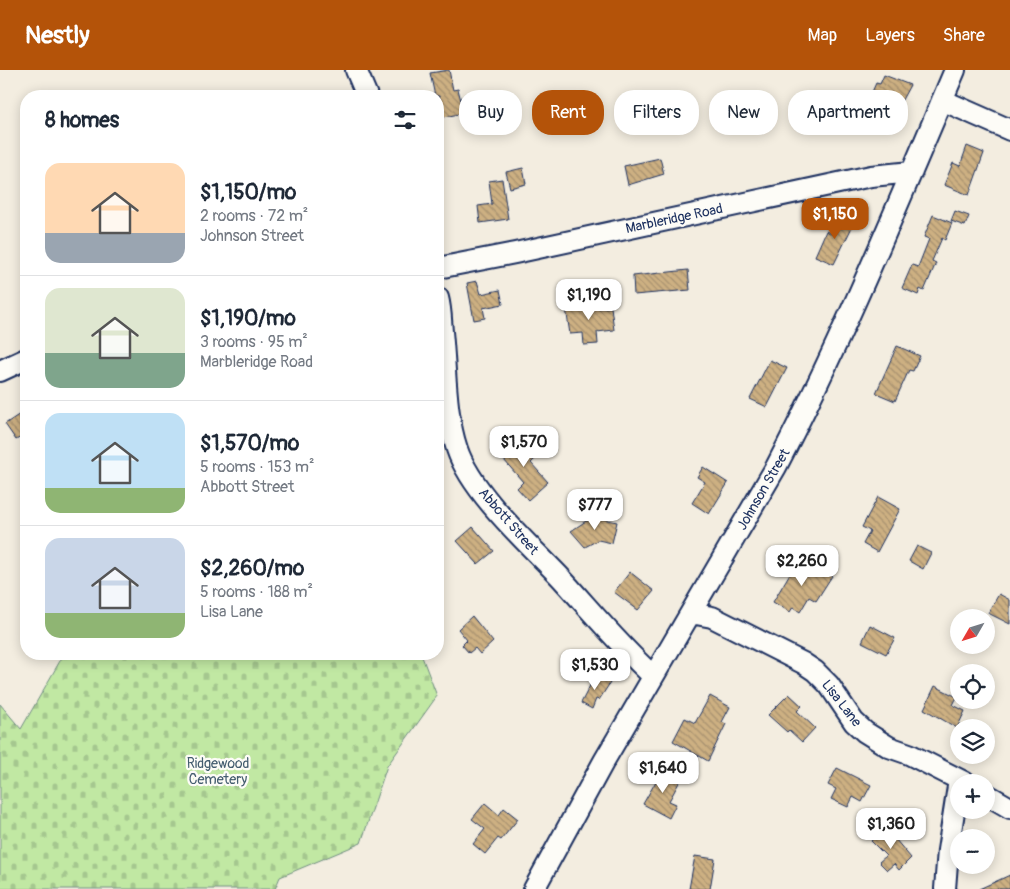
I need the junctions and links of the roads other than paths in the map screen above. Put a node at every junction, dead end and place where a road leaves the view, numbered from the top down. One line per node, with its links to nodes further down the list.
1 (356, 70): 3 (street)
2 (955, 70): 4 (street, Johnson Street)
3 (364, 90)
4 (942, 100): 5 (street); 6 (street, Johnson Street)
5 (1010, 130)
6 (912, 172): 7 (street, Marbleridge Road); 11 (street, Johnson Street)
7 (444, 267)
8 (444, 355): 12 (street, Abbott Street)
9 (20, 362): 10 (street)
10 (0, 371)
11 (691, 613): 12 (street, Johnson Street); 13 (street, Lisa Lane)
12 (653, 676): 17 (street, Johnson Street)
13 (950, 775)
14 (995, 799): 15 (street)
15 (1010, 808)
16 (954, 819): 18 (street)
17 (534, 889)
18 (945, 889)

